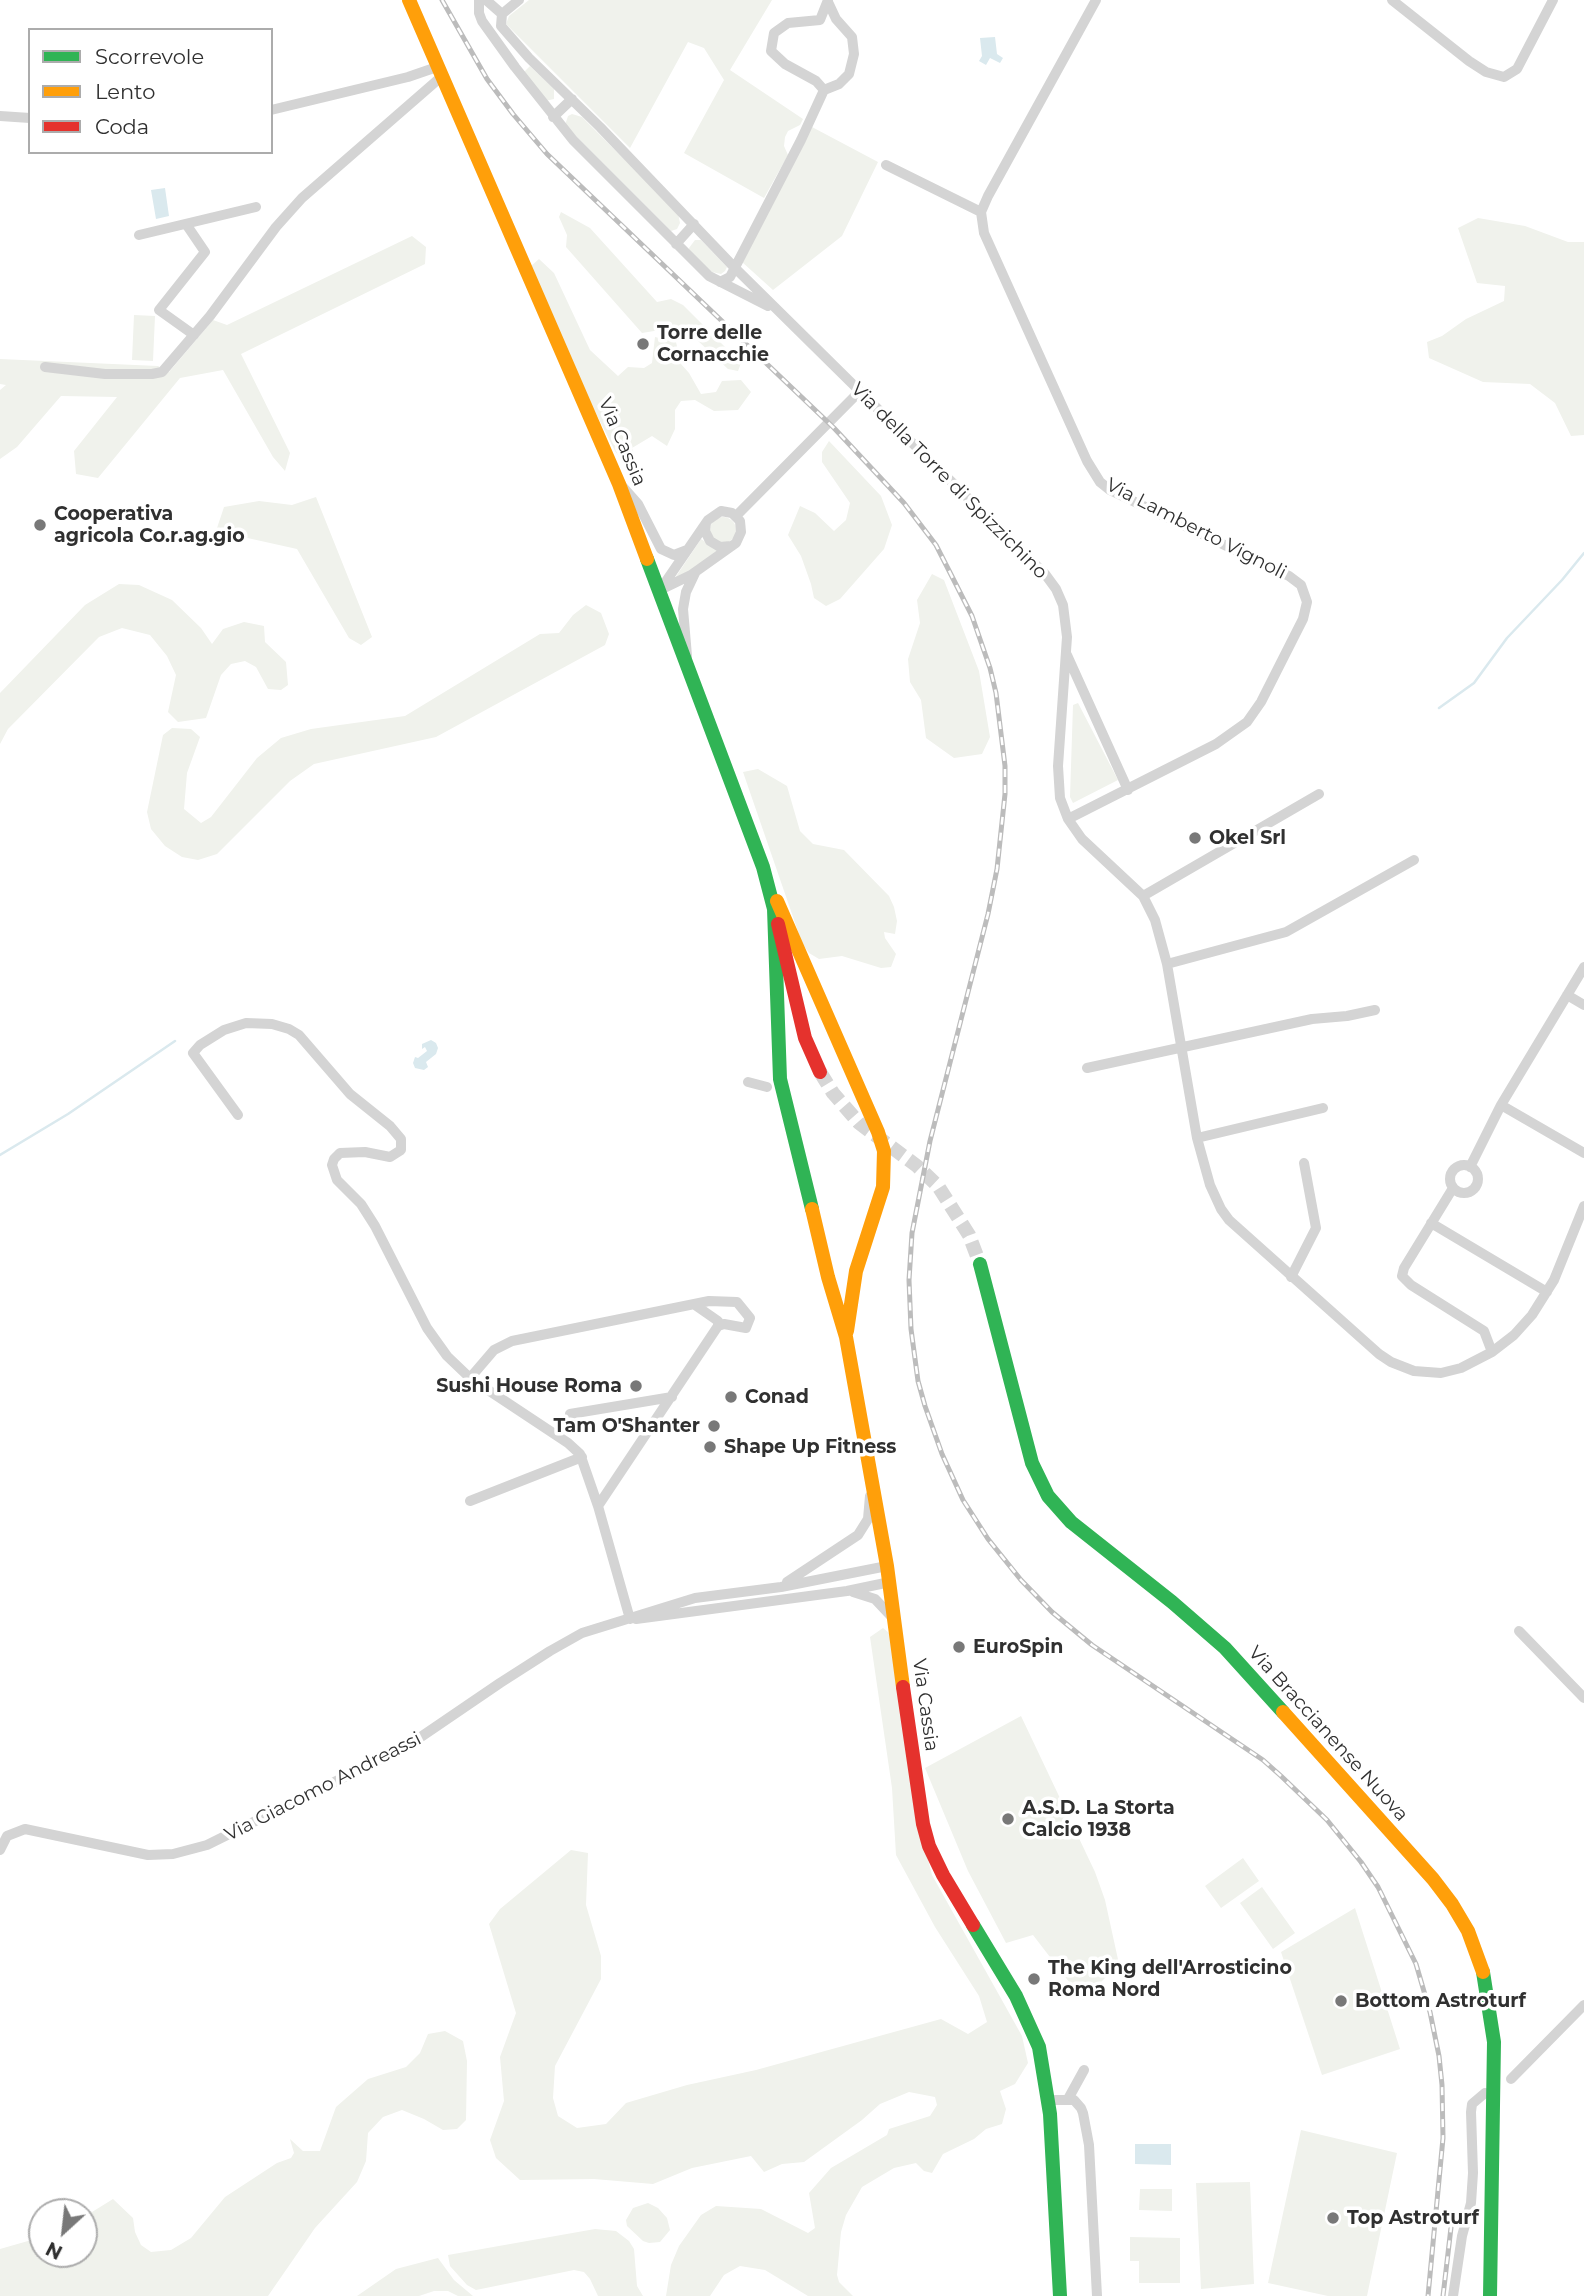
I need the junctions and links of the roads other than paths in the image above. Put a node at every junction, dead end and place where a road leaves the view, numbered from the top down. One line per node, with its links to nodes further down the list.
1 (409, 0): 12 (main road, Via Cassia)
2 (479, 0): 11 (street, Via della Torre di Spizzichino)
3 (486, 0): 9 (street)
4 (519, 0): 9 (street)
5 (1096, 0): 21 (street)
6 (1392, 0): 7 (street)
7 (1553, 0)
8 (829, 2): 13 (street); 13 (street)
9 (502, 13): 10 (street, Via della Torre di Spizzichino)
10 (530, 58): 11 (street); 14 (street, Via della Torre di Spizzichino)
11 (515, 67): 17 (street, Via della Torre di Spizzichino)
12 (439, 72): 15 (street); 29 (street); 32 (main road, Via Cassia)
13 (824, 90): 26 (street)
14 (572, 99): 17 (street); 23 (street, Via della Torre di Spizzichino)
15 (273, 110)
16 (0, 116): 18 (street)
17 (553, 117): 25 (street, Via della Torre di Spizzichino)
18 (28, 118)
19 (886, 165): 21 (street)
20 (256, 207): 22 (street)
21 (981, 212): 41 (street, Via Lamberto Vignoli)
22 (186, 224): 24 (street); 29 (street)
23 (694, 224): 25 (street); 26 (street, Via della Torre di Spizzichino)
24 (139, 235)
25 (676, 244): 27 (street, Via della Torre di Spizzichino)
26 (734, 267): 27 (street); 28 (street, Via della Torre di Spizzichino)
27 (720, 282): 28 (street, Via della Torre di Spizzichino)
28 (780, 312): 31 (street, Via della Torre di Spizzichino)
29 (194, 335): 30 (street)
30 (45, 367)
31 (859, 392): 33 (street); 39 (street, Via della Torre di Spizzichino)
32 (620, 484): 35 (street); 38 (main road, Via Cassia)
33 (736, 516): 34 (street); 36 (street)
34 (708, 520): 35 (street); 36 (street)
35 (691, 545): 38 (street)
36 (731, 546): 37 (street)
37 (696, 572): 38 (street); 40 (street)
38 (660, 590): 40 (main road, Via Cassia)
39 (1066, 654): 41 (street); 43 (street, Via della Torre di Spizzichino)
40 (687, 659): 45 (main road, Via Cassia)
41 (1128, 790): 43 (street, Via Lamberto Vignoli)
42 (1319, 794): 46 (street)
43 (1068, 819): 46 (street, Via della Torre di Spizzichino)
44 (1414, 860): 48 (street)
45 (763, 867): 47 (main road, Via Cassia); 73 (main road)
46 (1143, 896): 48 (street, Via della Torre di Spizzichino)
47 (774, 909): 55 (main road); 73 (main road, Via Cassia)
48 (1167, 964): 53 (street, Via della Torre di Spizzichino)
49 (1584, 967): 50 (street)
50 (1567, 995): 51 (street); 58 (street)
51 (1584, 1005)
52 (1375, 1010): 53 (street)
53 (1182, 1048): 54 (street); 61 (street, Via della Torre di Spizzichino)
54 (1087, 1069)
55 (820, 1072)
56 (748, 1082): 57 (street)
57 (767, 1087)
58 (1501, 1105): 62 (street); 64 (street)
59 (1323, 1108): 61 (street)
60 (238, 1115): 75 (street)
61 (1197, 1138): 69 (street, Via della Torre di Spizzichino)
62 (1584, 1153)
63 (1304, 1163): 69 (street)
64 (1469, 1167): 65 (street); 65 (street)
65 (1453, 1188): 67 (street)
66 (1584, 1206): 70 (street, Via della Torre di Spizzichino)
67 (1431, 1223): 70 (street); 74 (street)
68 (980, 1264): 103 (main road, Via Braccianense Nuova)
69 (1292, 1277): 74 (street, Via della Torre di Spizzichino)
70 (1547, 1292): 74 (street, Via della Torre di Spizzichino)
71 (695, 1305): 72 (street); 72 (street); 75 (street)
72 (719, 1326): 76 (street)
73 (846, 1337): 79 (main road, Via Cassia)
74 (1492, 1352)
75 (470, 1378): 78 (street)
76 (672, 1397): 77 (street); 81 (street)
77 (570, 1414)
78 (582, 1457): 80 (street); 81 (street)
79 (871, 1469): 82 (street, Via Giacomo Andreassi); 83 (main road, Via Cassia)
80 (470, 1501)
81 (598, 1506): 89 (street)
82 (818, 1563): 84 (street); 86 (street, Via Giacomo Andreassi)
83 (887, 1566): 84 (street, Via Giacomo Andreassi); 85 (main road, Via Cassia)
84 (821, 1579): 86 (street, Via Giacomo Andreassi); 88 (street)
85 (890, 1583): 87 (street, Via Giacomo Andreassi); 90 (main road, Via Cassia)
86 (781, 1587): 89 (street, Via Giacomo Andreassi)
87 (847, 1591): 88 (street, Via Giacomo Andreassi); 90 (street, Via Giacomo Andreassi)
88 (823, 1593): 89 (street, Via Giacomo Andreassi)
89 (632, 1614): 93 (street, Via Giacomo Andreassi)
90 (894, 1620): 99 (main road, Via Cassia)
91 (1519, 1631): 92 (street)
92 (1584, 1698)
93 (0, 1850)
94 (1584, 2005): 96 (street)
95 (1084, 2070): 98 (street)
96 (1511, 2079)
97 (1485, 2093): 102 (street)
98 (1068, 2099): 99 (street); 101 (street)
99 (1048, 2100): 100 (main road, Via Cassia)
100 (1060, 2296)
101 (1097, 2296)
102 (1453, 2296)
103 (1490, 2296)

